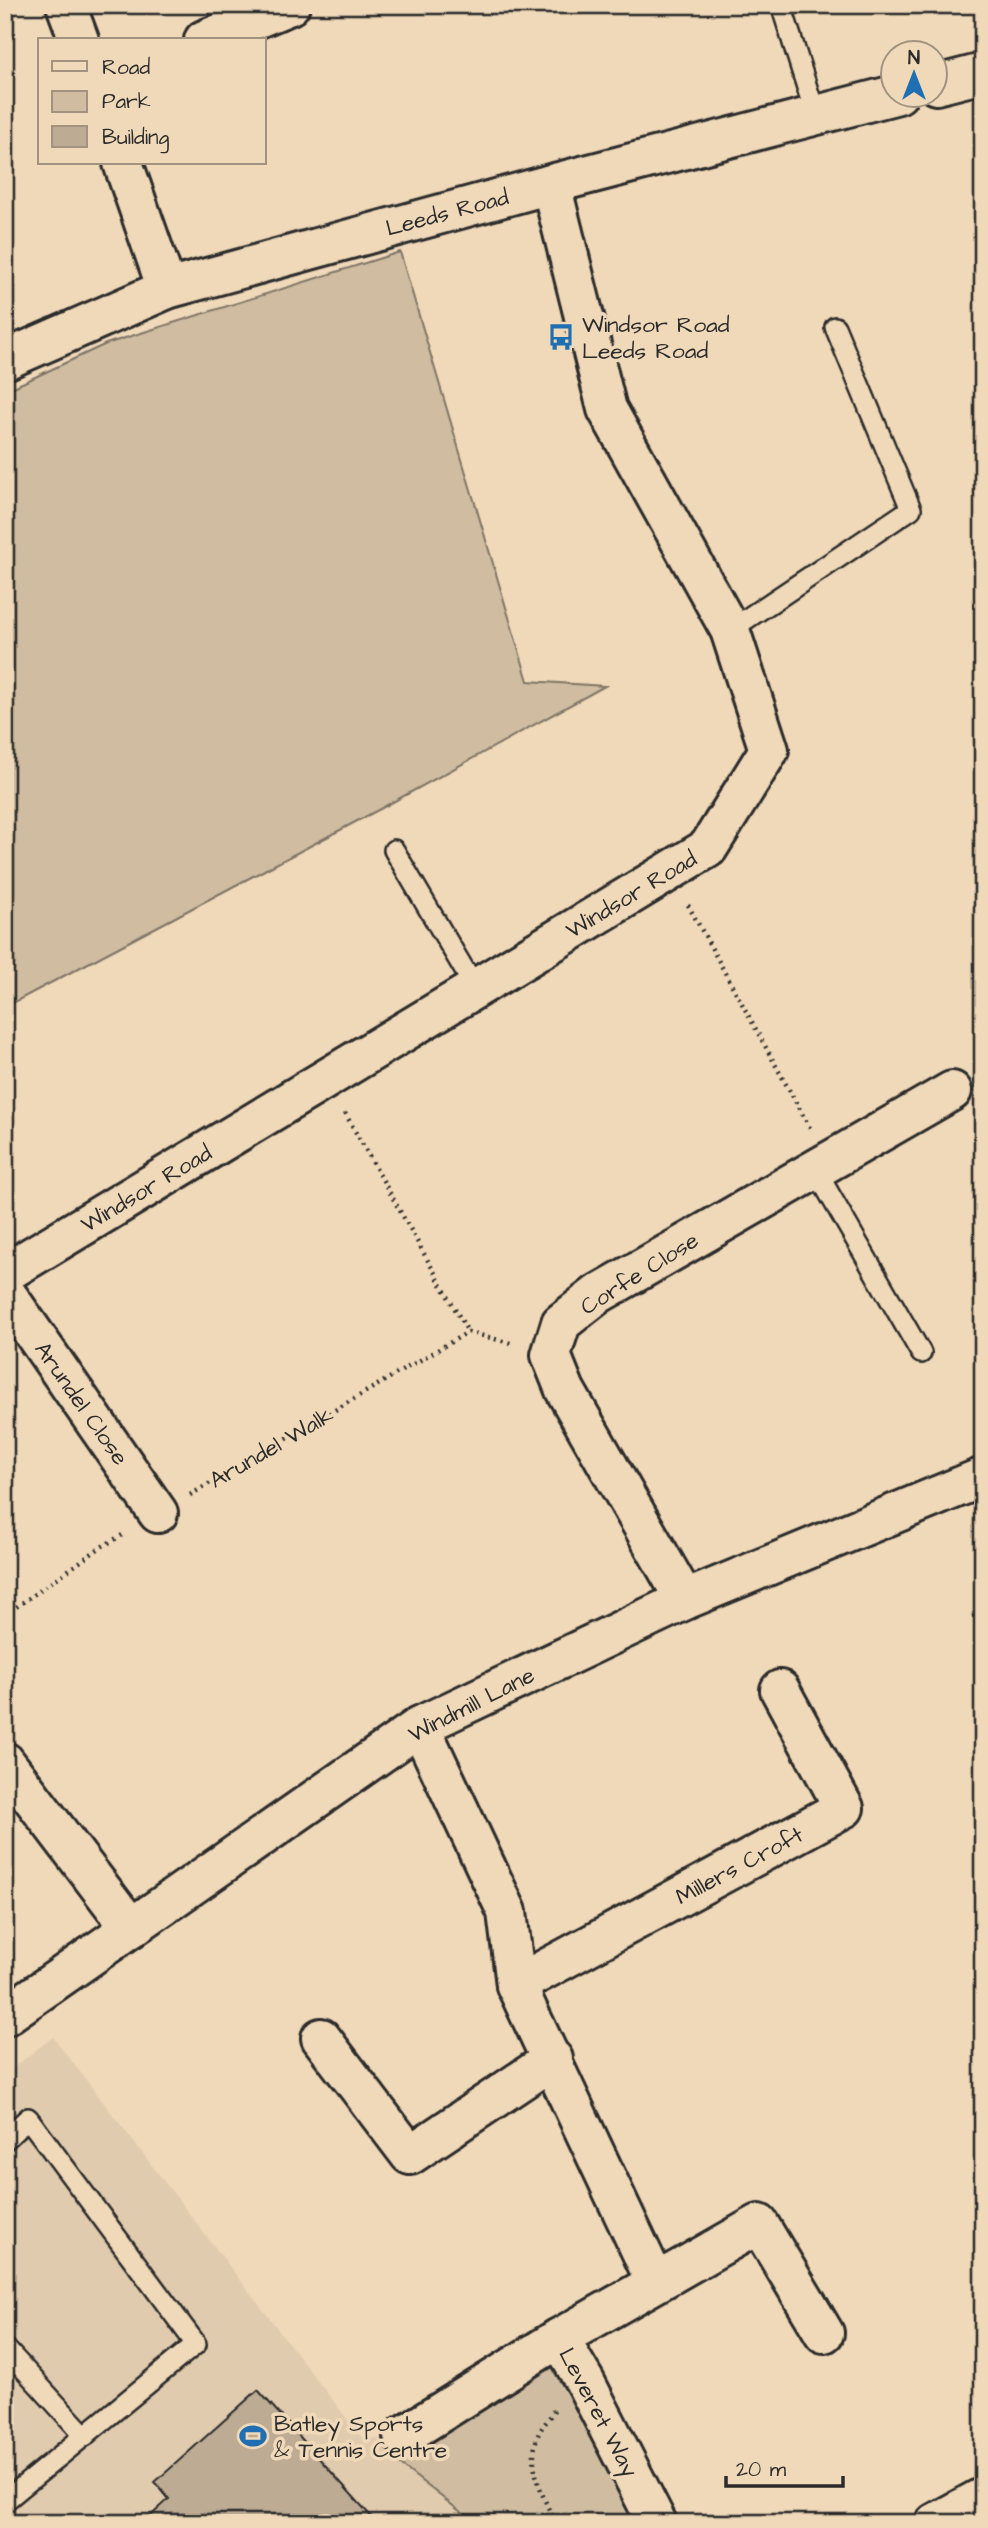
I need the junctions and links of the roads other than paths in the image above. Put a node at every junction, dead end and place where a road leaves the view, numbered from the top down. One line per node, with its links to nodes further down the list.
1 (66, 5): 4 (street)
2 (290, 5): 5 (street)
3 (781, 5): 9 (lane)
4 (78, 38)
5 (209, 38)
6 (983, 73): 7 (street)
7 (950, 81)
8 (880, 99): 9 (street, Leeds Road)
9 (816, 116): 11 (street, Leeds Road)
10 (122, 164): 12 (street)
11 (551, 184): 12 (street, Leeds Road); 15 (street, Windsor Road)
12 (167, 289): 14 (street, Leeds Road)
13 (835, 327): 15 (lane)
14 (5, 360)
15 (730, 630): 17 (street, Windsor Road)
16 (394, 850): 17 (lane)
17 (475, 988): 20 (street, Windsor Road)
18 (953, 1091): 19 (street, Corfe Close)
19 (822, 1166): 22 (lane); 25 (street, Corfe Close)
20 (5, 1273)
21 (5, 1292): 24 (street, Arundel Close)
22 (921, 1353)
23 (983, 1477): 25 (street, Windmill Lane)
24 (158, 1513)
25 (685, 1600): 27 (street, Windmill Lane)
26 (780, 1690): 30 (street, Millers Croft)
27 (421, 1726): 29 (street, Windmill Lane); 30 (street)
28 (5, 1762): 29 (street)
29 (131, 1928): 31 (street, Windmill Lane)
30 (516, 1985): 33 (street)
31 (5, 2016)
32 (321, 2038): 33 (street)
33 (553, 2059): 35 (street)
34 (5, 2140): 39 (lane)
35 (655, 2281): 36 (street); 37 (street)
36 (824, 2333)
37 (559, 2338): 40 (street); 43 (street, Leveret Way)
38 (5, 2348): 39 (lane)
39 (85, 2435): 42 (lane)
40 (403, 2435)
41 (983, 2497): 44 (street)
42 (5, 2501)
43 (657, 2523)
44 (935, 2523)

